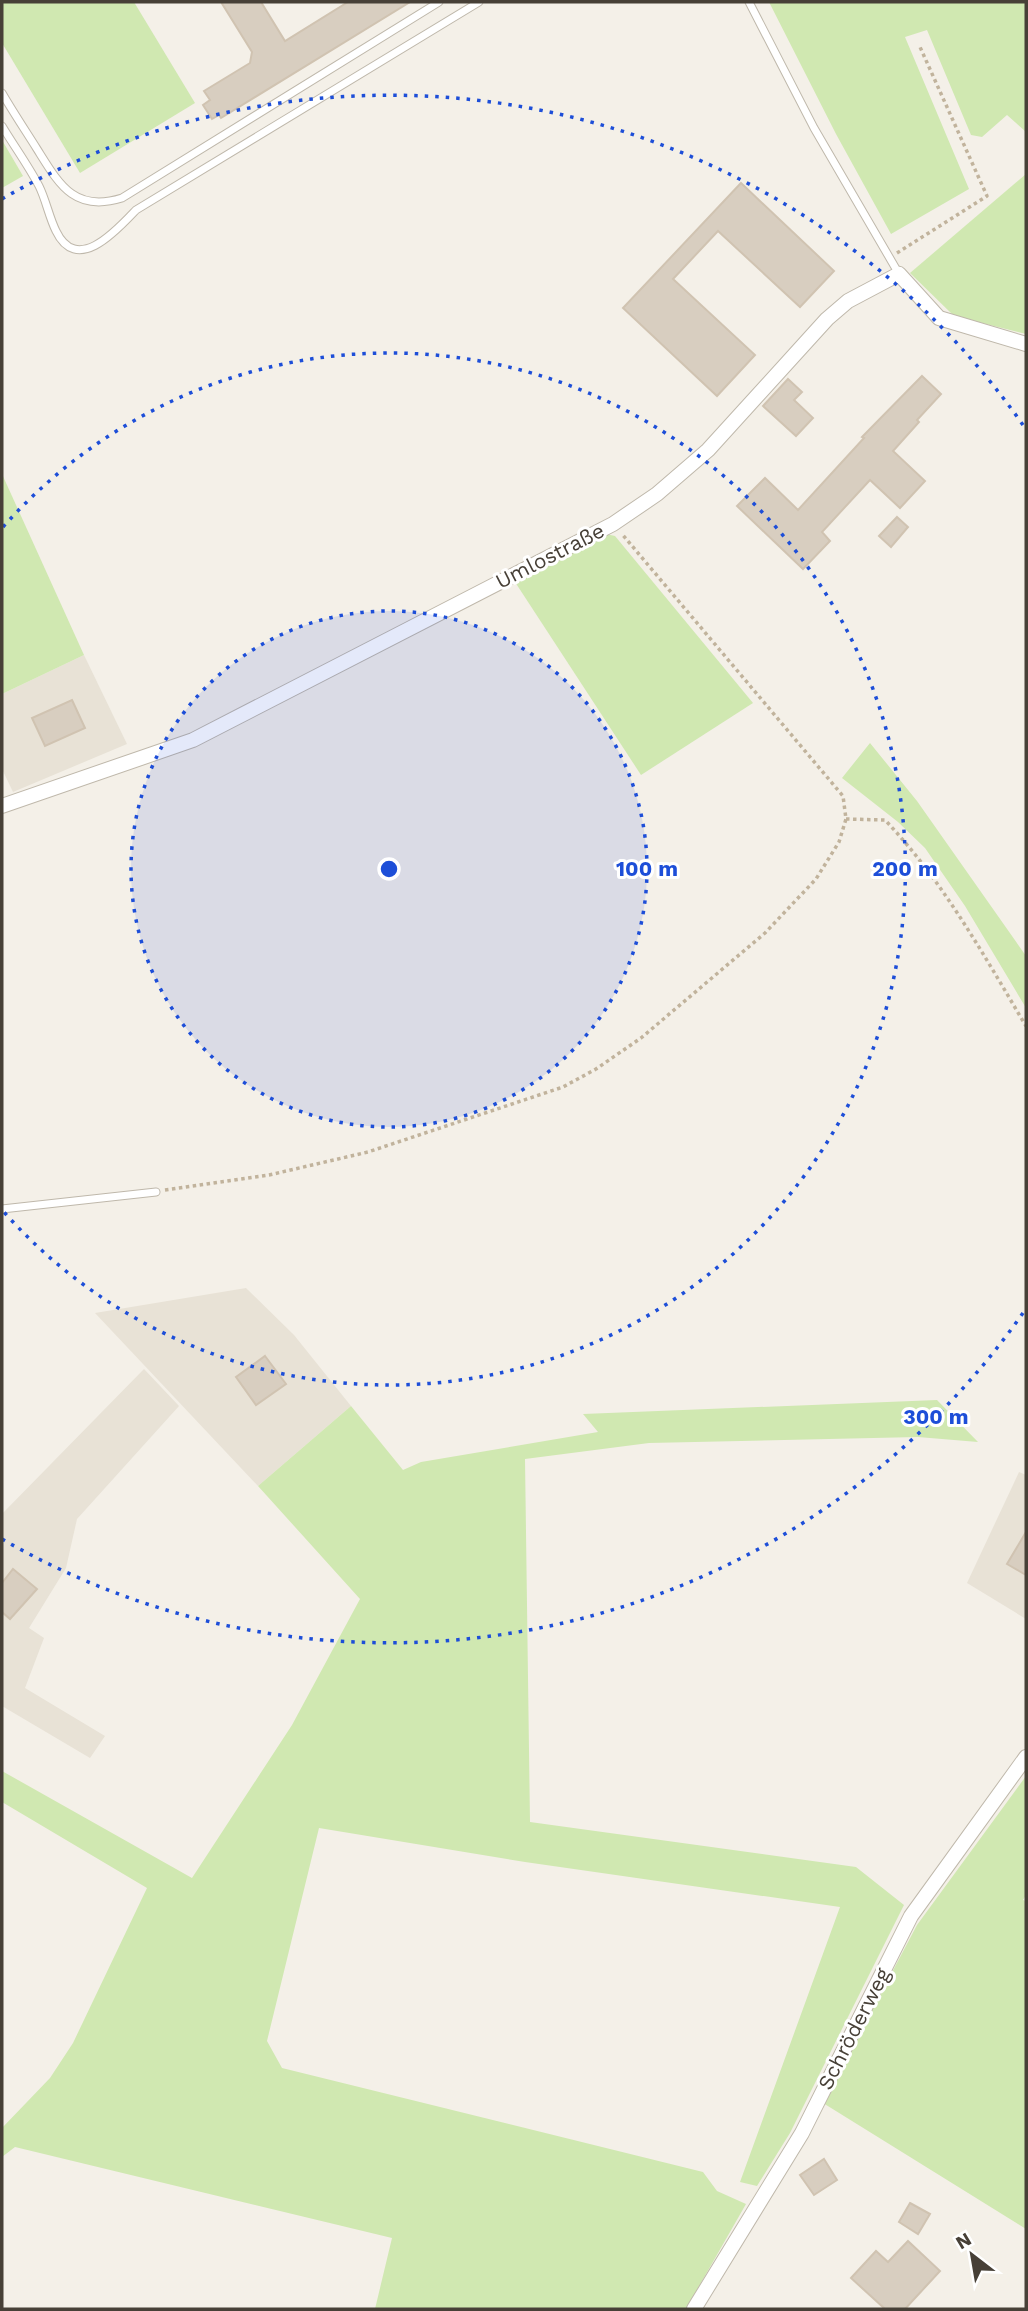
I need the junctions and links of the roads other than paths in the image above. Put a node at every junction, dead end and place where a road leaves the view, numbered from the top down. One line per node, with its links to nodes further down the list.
1 (439, 2): 4 (lane)
2 (479, 2): 5 (lane)
3 (749, 2): 6 (lane)
4 (2, 93)
5 (2, 126)
6 (899, 274): 7 (street); 8 (street, Umlostraße)
7 (1026, 344)
8 (2, 806)
9 (156, 1192): 10 (lane)
10 (2, 1209)
11 (1026, 1757): 12 (street, Schröderweg)
12 (694, 2309)

